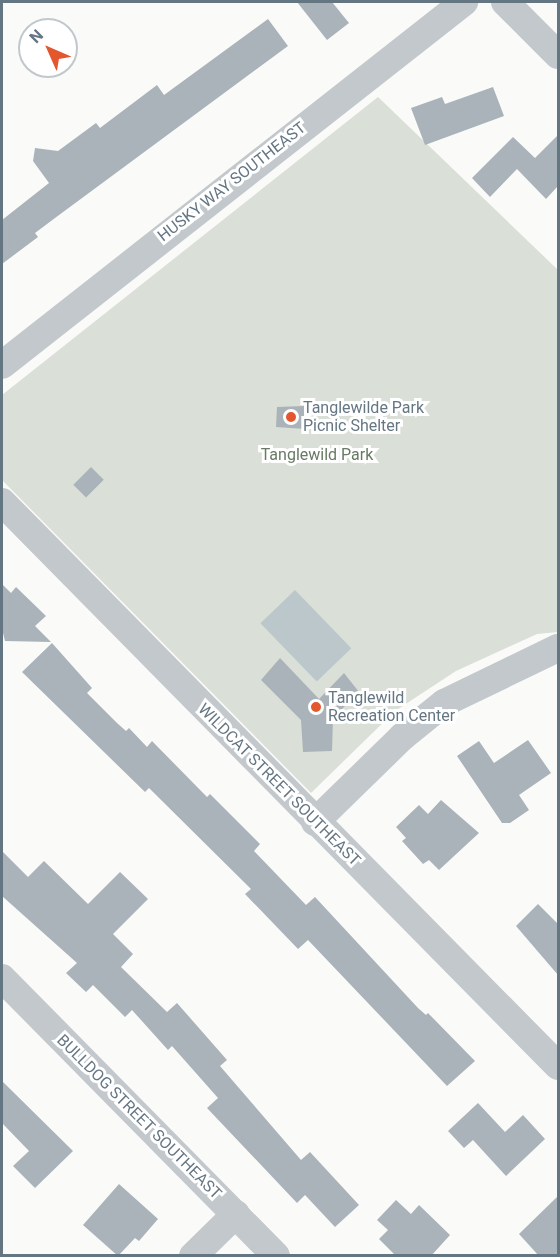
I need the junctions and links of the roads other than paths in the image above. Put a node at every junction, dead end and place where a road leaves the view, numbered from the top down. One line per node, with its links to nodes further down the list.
1 (464, 2): 4 (street, HUSKY WAY SOUTHEAST)
2 (505, 2): 3 (street)
3 (558, 55)
4 (2, 365)
5 (2, 502): 7 (street, WILDCAT STREET SOUTHEAST)
6 (558, 648): 7 (street)
7 (315, 822): 9 (street, WILDCAT STREET SOUTHEAST)
8 (2, 978): 10 (street, BULLDOG STREET SOUTHEAST)
9 (558, 1066)
10 (236, 1214): 11 (street); 12 (street, BULLDOG STREET SOUTHEAST)
11 (193, 1256)
12 (276, 1256)

